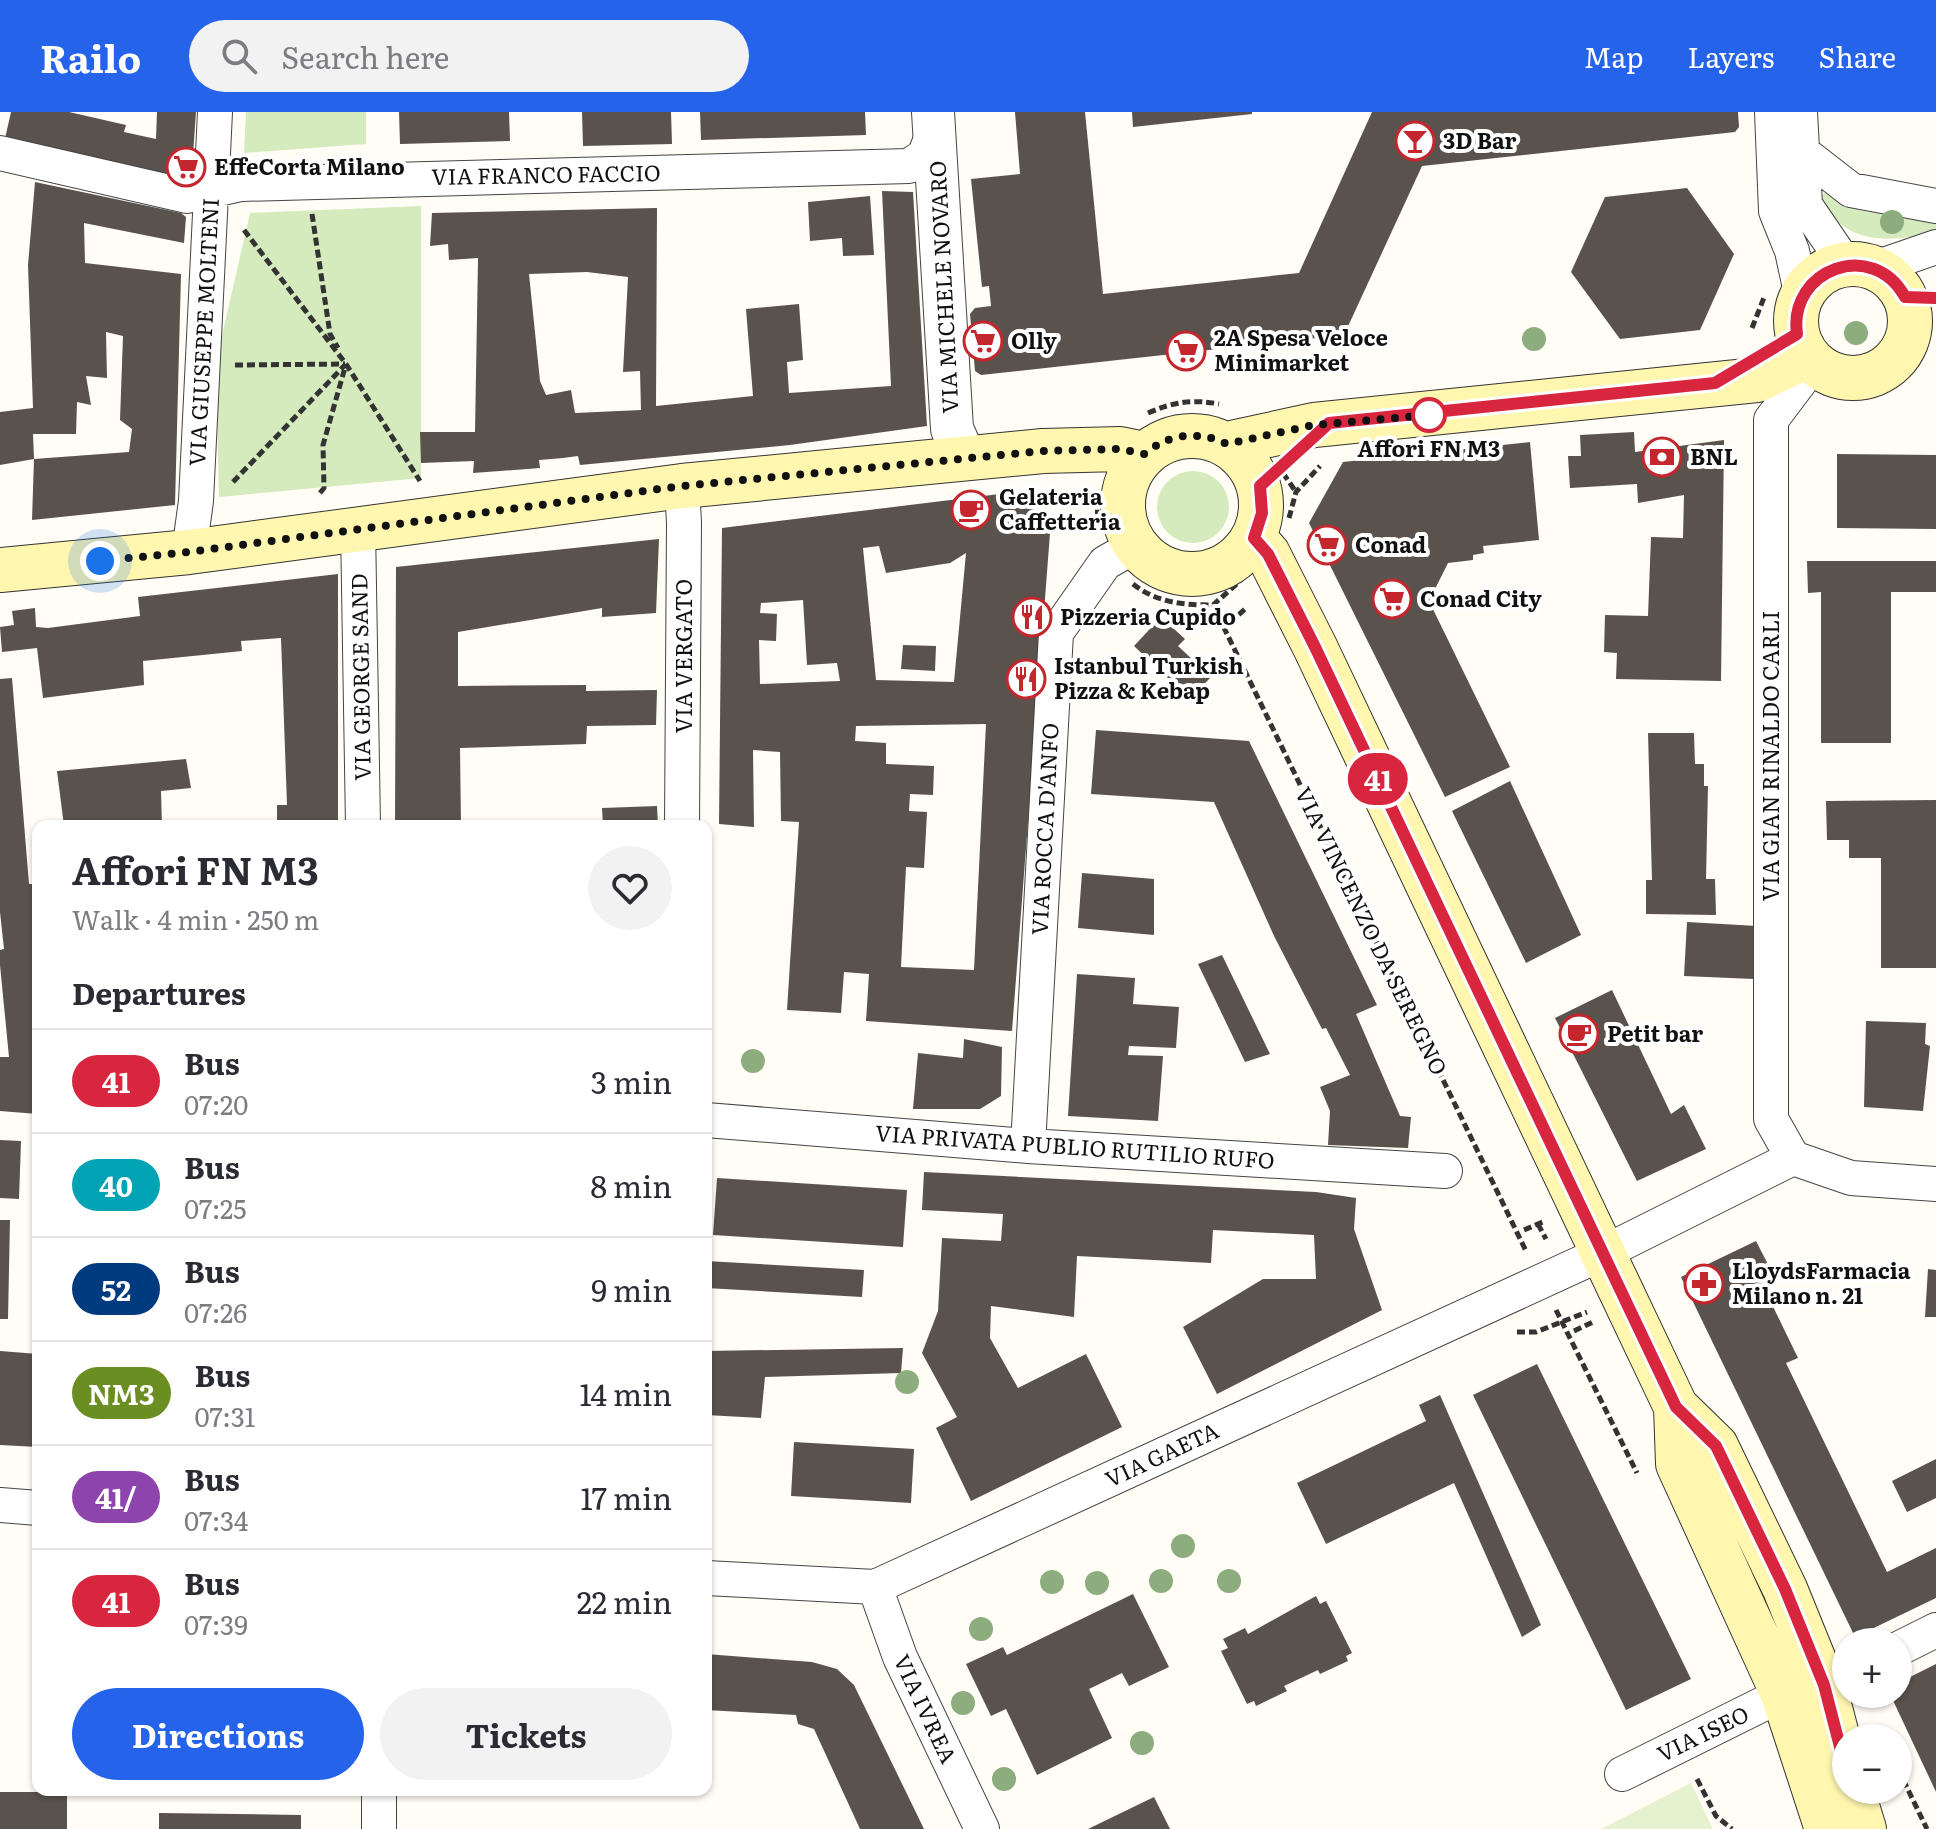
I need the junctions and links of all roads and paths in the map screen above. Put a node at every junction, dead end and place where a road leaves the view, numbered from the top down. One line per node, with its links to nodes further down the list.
1 (215, 112): 7 (street, VIA GIUSEPPE MOLTENI)
2 (1772, 112): 14 (street)
3 (1800, 112): 5 (street)
4 (934, 122): 7 (street, VIA FRANCO FACCIO); 22 (street, VIA MICHELE NOVARO)
5 (1802, 152): 9 (street); 12 (street)
6 (0, 153): 7 (street, VIA FRANCO FACCIO)
7 (212, 189): 31 (street, VIA GIUSEPPE MOLTENI)
8 (310, 201): 16 (path)
9 (1936, 206)
10 (239, 223): 16 (path)
11 (1936, 247): 12 (street)
12 (1890, 282): 14 (main road); 15 (main road)
13 (1752, 328): 14 (path)
14 (1797, 328): 15 (main road); 18 (main road); 39 (street, VIA GIAN RINALDO CARLI)
15 (1919, 354)
16 (346, 364): 17 (path); 23 (path); 26 (path); 27 (path)
17 (221, 365)
18 (1324, 428): 19 (main road); 25 (main road); 29 (path)
19 (1227, 444): 21 (main road); 25 (main road)
20 (1043, 451): 21 (main road); 22 (main road); 30 (main road)
21 (1144, 454): 30 (main road)
22 (965, 458): 24 (main road)
23 (229, 486)
24 (682, 486): 28 (main road); 36 (street, VIA VERGATO)
25 (1260, 486): 29 (main road)
26 (425, 490)
27 (316, 497)
28 (358, 527): 31 (main road); 35 (street, VIA GEORGE SAND)
29 (1256, 542): 30 (main road); 46 (main road)
30 (1128, 546): 38 (street, VIA ROCCA D'ANFO); 47 (path, VIA VINCENZO DA SEREGNO)
31 (189, 552): 32 (main road)
32 (0, 570)
33 (1246, 608): 34 (path)
34 (1230, 623)
35 (363, 820)
36 (682, 820)
37 (712, 1121): 38 (street, VIA PRIVATA PUBLIO RUTILIO RUFO)
38 (1028, 1146): 40 (street, VIA PRIVATA PUBLIO RUTILIO RUFO)
39 (1793, 1158): 41 (street); 46 (street)
40 (1445, 1171)
41 (1936, 1184)
42 (1553, 1217): 43 (path)
43 (1538, 1224): 44 (path); 45 (path)
44 (1524, 1230)
45 (1546, 1239)
46 (1603, 1253): 53 (street, VIA GAETA); 56 (main road)
47 (1529, 1256)
48 (1584, 1317): 49 (path)
49 (1574, 1331)
50 (0, 1505): 51 (street)
51 (32, 1508)
52 (712, 1578): 53 (street, VIA GAETA)
53 (875, 1587): 64 (street, VIA IVREA)
54 (1936, 1630): 55 (street)
55 (1912, 1642)
56 (1818, 1684): 57 (main road); 58 (street, VIA ISEO); 66 (main road)
57 (1832, 1727)
58 (1622, 1774)
59 (1697, 1779): 65 (path)
60 (379, 1796): 63 (street)
61 (1912, 1798): 68 (path)
62 (1856, 1804): 67 (main road)
63 (379, 1829)
64 (982, 1829)
65 (1732, 1829)
66 (1827, 1829)
67 (1864, 1829)
68 (1927, 1829)

